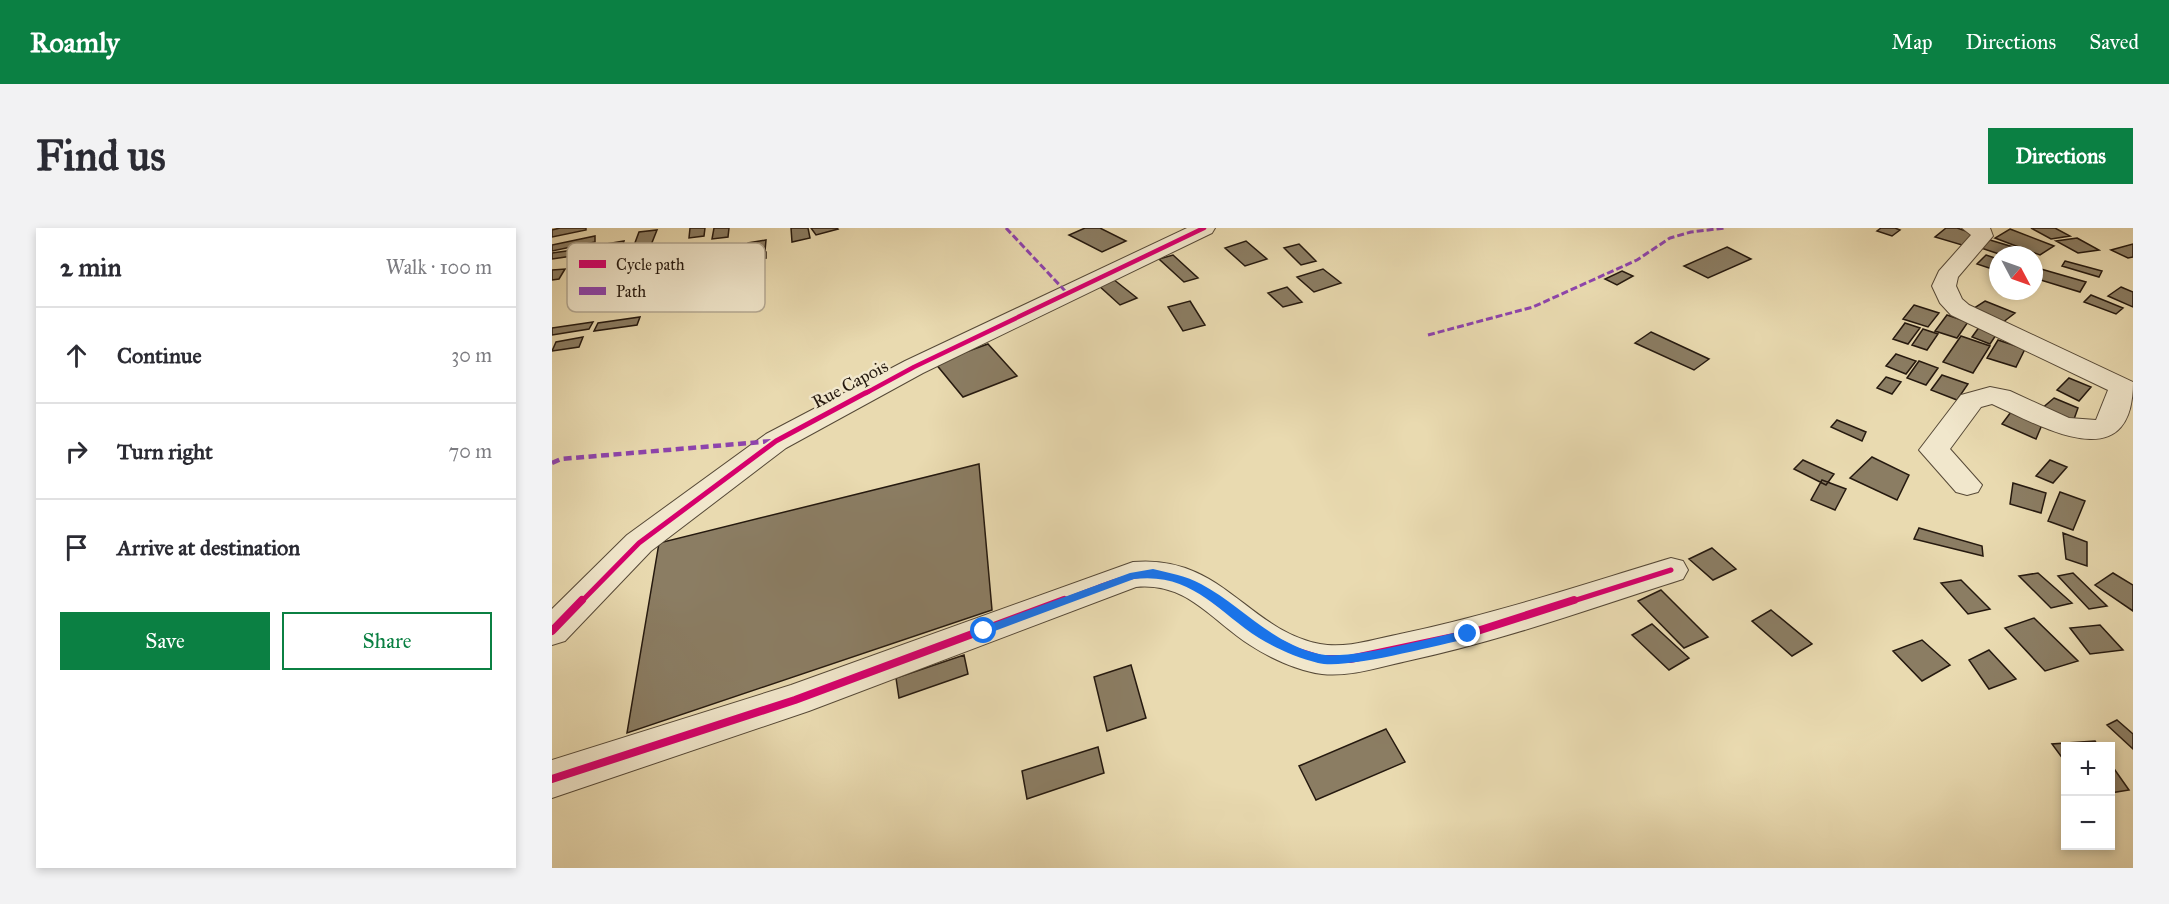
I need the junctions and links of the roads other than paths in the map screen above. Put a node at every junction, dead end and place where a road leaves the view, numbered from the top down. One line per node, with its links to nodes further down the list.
1 (1204, 228): 6 (street, Rue Capois)
2 (1973, 228): 3 (street)
3 (2128, 389): 4 (street)
4 (1966, 485)
5 (1671, 570): 7 (street)
6 (552, 631)
7 (552, 779)

